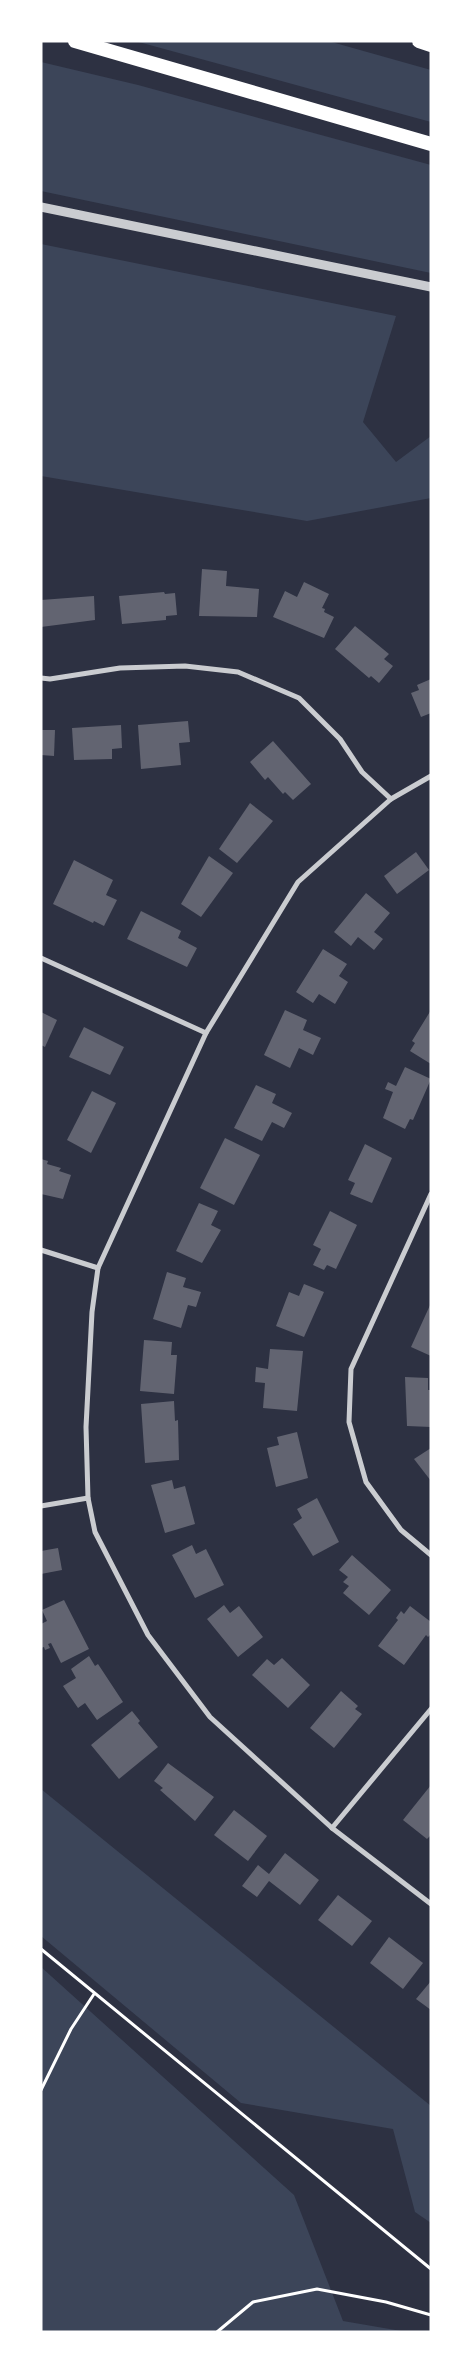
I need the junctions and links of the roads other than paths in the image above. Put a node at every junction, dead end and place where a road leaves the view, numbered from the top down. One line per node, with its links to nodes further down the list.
1 (75, 41): 4 (highway)
2 (419, 41): 3 (highway)
3 (431, 45)
4 (431, 144)
5 (41, 207): 6 (street)
6 (431, 287)
7 (41, 678): 9 (street)
8 (431, 776): 9 (street)
9 (391, 799): 11 (street)
10 (41, 958): 11 (street)
11 (206, 1033): 14 (street)
12 (431, 1194): 17 (street)
13 (41, 1250): 14 (street)
14 (98, 1268): 15 (street)
15 (88, 1498): 16 (street); 19 (street)
16 (41, 1506)
17 (431, 1555)
18 (431, 1709): 19 (street)
19 (332, 1828): 20 (street)
20 (431, 1904)

